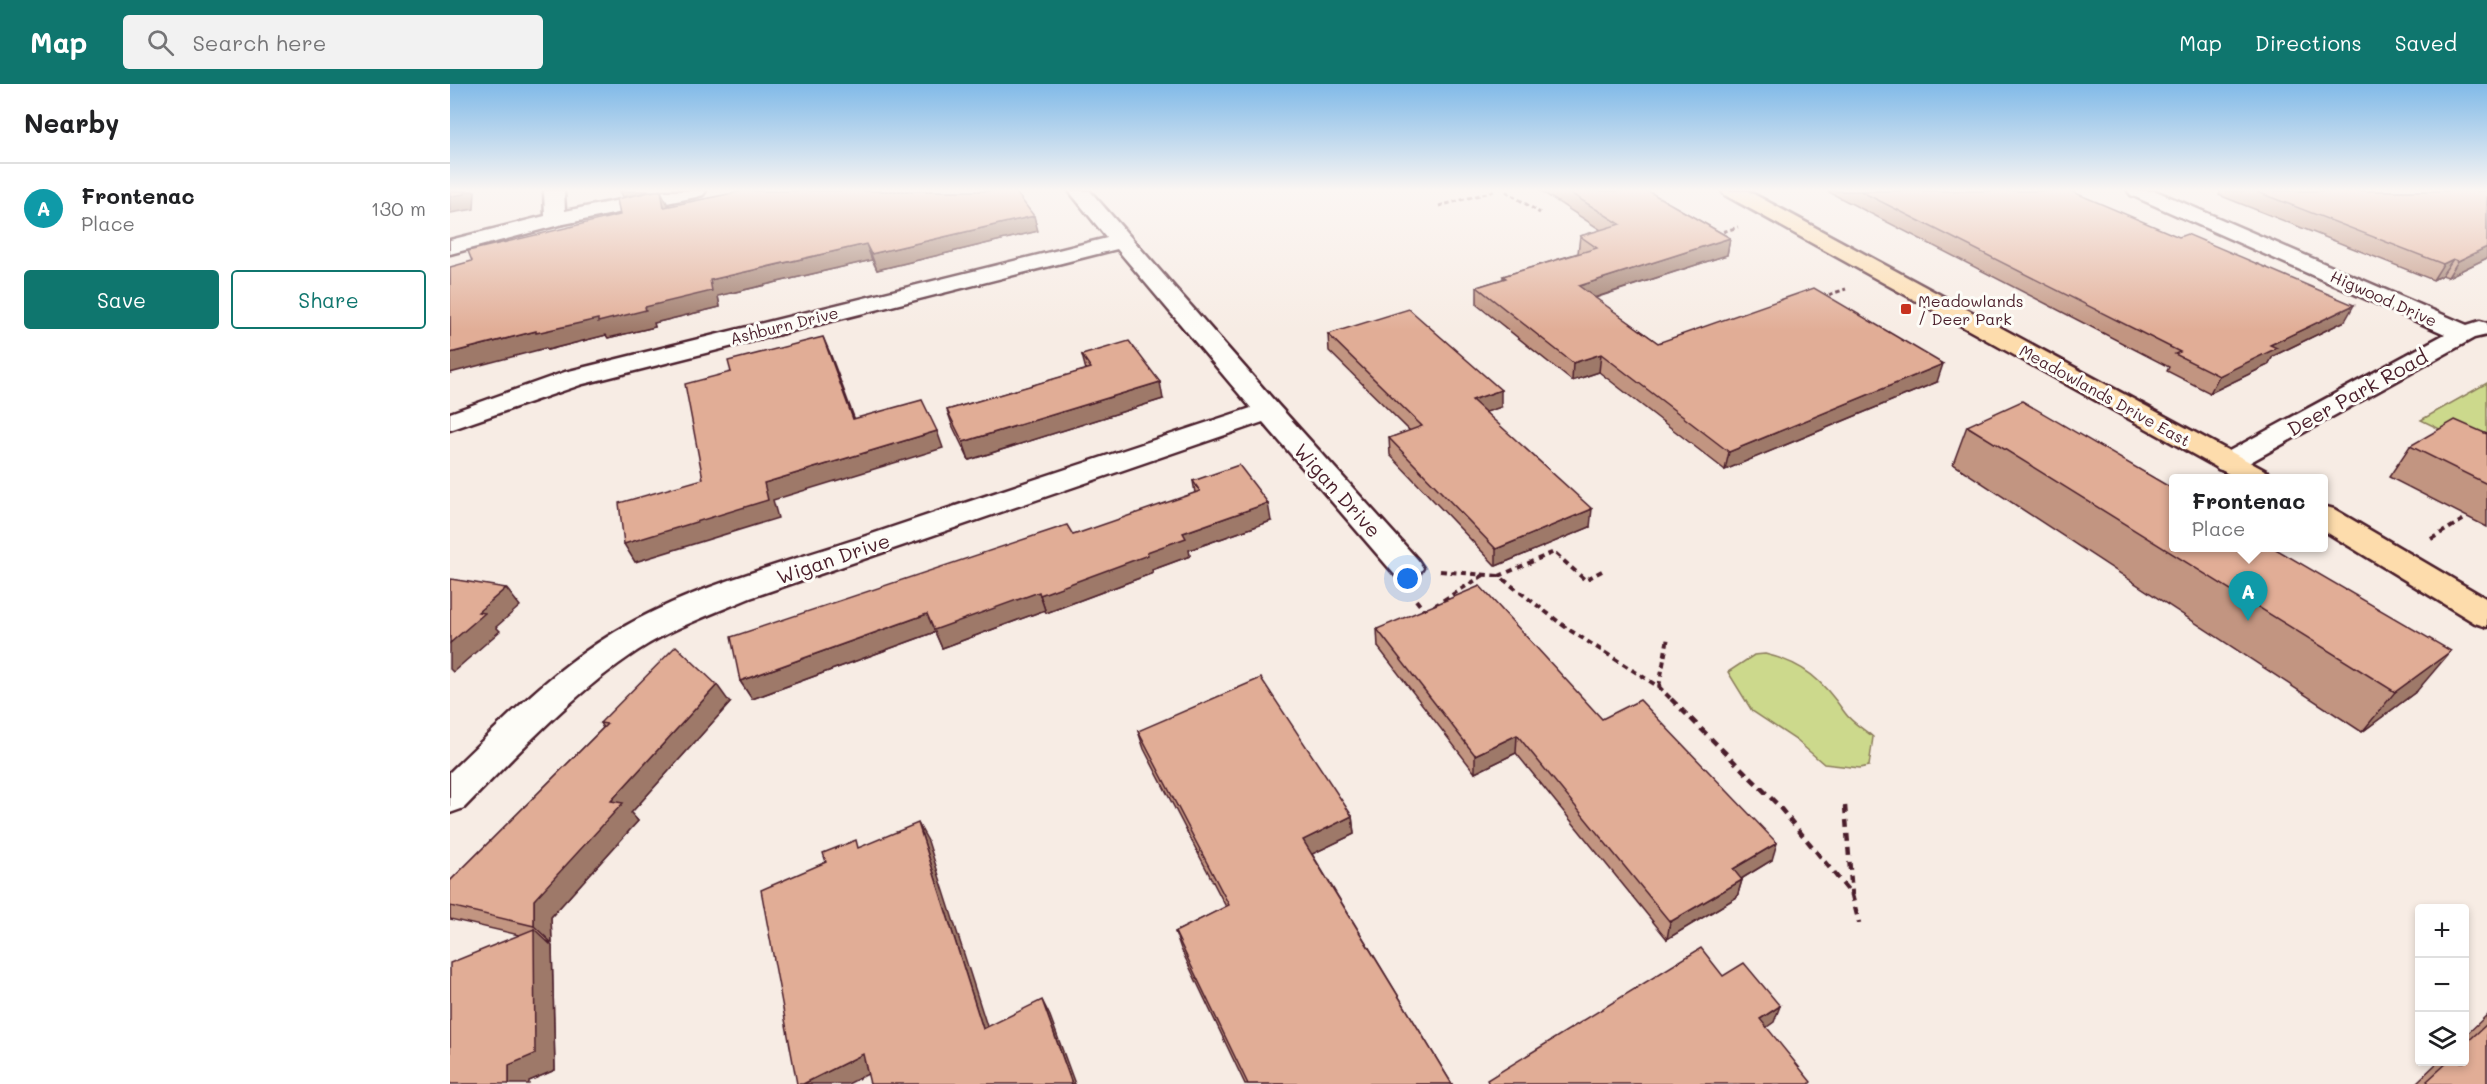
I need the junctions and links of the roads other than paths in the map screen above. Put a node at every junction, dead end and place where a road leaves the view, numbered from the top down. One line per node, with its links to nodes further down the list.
1 (486, 238): 6 (street)
2 (1118, 238): 5 (street, Wigan Drive)
3 (1817, 238): 10 (main road, Meadowlands Drive East)
4 (2251, 238): 7 (street, Higwood Drive)
5 (1121, 241): 8 (street, Wigan Drive); 9 (street, Ashburn Drive)
6 (450, 247)
7 (2476, 330): 10 (street, Deer Park Road)
8 (1268, 411): 13 (street, Wigan Drive); 15 (street, Wigan Drive)
9 (450, 422)
10 (2228, 463): 11 (main road, Meadowlands Drive East)
11 (2249, 474)
12 (2328, 519): 14 (main road)
13 (1407, 568)
14 (2487, 615)
15 (450, 797)

